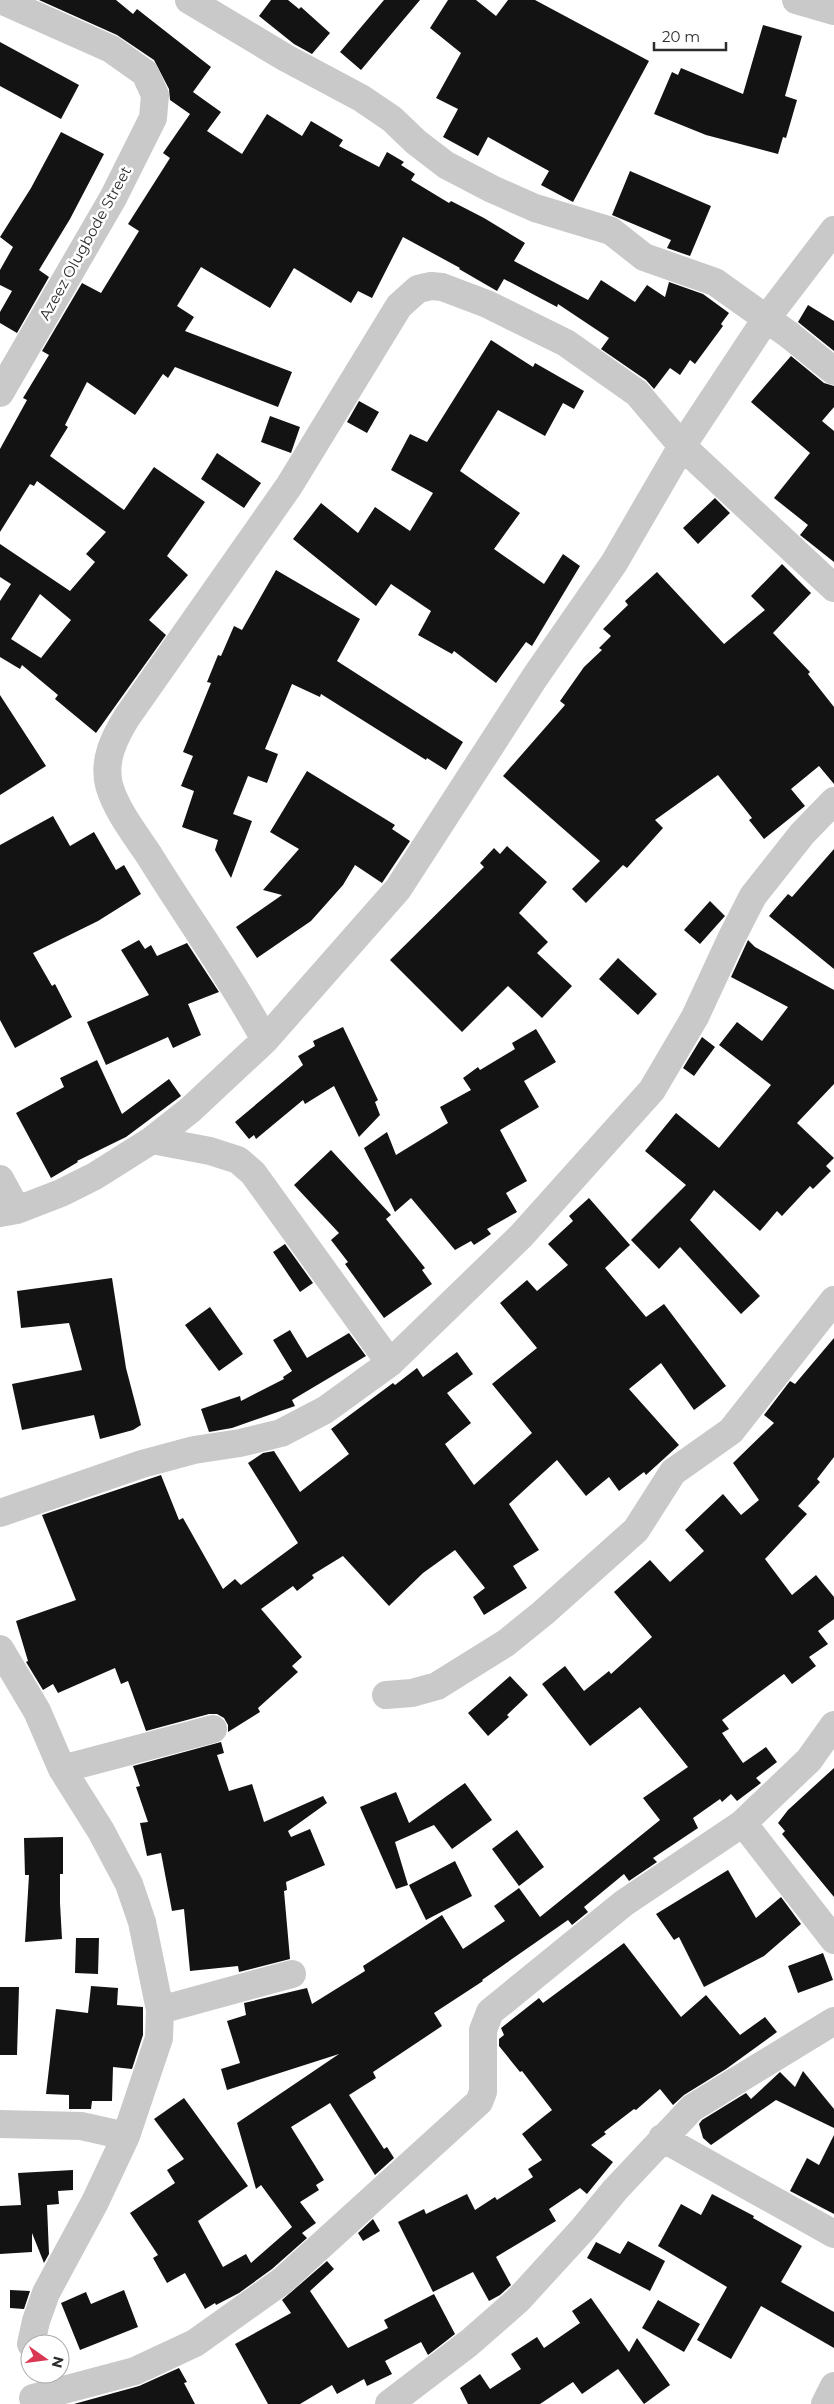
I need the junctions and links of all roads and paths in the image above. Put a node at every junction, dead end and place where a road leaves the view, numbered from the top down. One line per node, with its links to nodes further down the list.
1 (1, 0): 8 (street, Azeez Olugbode Street)
2 (189, 0): 6 (street)
3 (796, 0): 4 (street)
4 (834, 11)
5 (834, 230): 6 (street)
6 (766, 319): 7 (street); 9 (street)
7 (834, 371)
8 (0, 393)
9 (682, 446): 10 (street); 12 (street); 12 (street)
10 (834, 588)
11 (834, 801): 17 (street)
12 (265, 1040): 13 (street)
13 (152, 1140): 15 (street); 17 (street)
14 (0, 1179): 15 (street)
15 (8, 1212)
16 (834, 1300): 20 (street)
17 (390, 1363): 18 (street)
18 (0, 1513)
19 (0, 1649): 23 (street)
20 (386, 1695)
21 (834, 1725): 24 (street)
22 (213, 1729): 23 (street)
23 (62, 1770): 27 (street)
24 (743, 1823): 25 (street); 35 (street)
25 (834, 1940)
26 (292, 1974): 27 (street)
27 (160, 2010): 30 (street)
28 (834, 2021): 31 (street)
29 (0, 2124): 30 (street)
30 (126, 2136): 33 (street)
31 (662, 2138): 32 (street); 36 (street)
32 (834, 2234)
33 (33, 2334)
34 (834, 2386): 37 (street)
35 (33, 2392)
36 (390, 2404)
37 (825, 2404)

